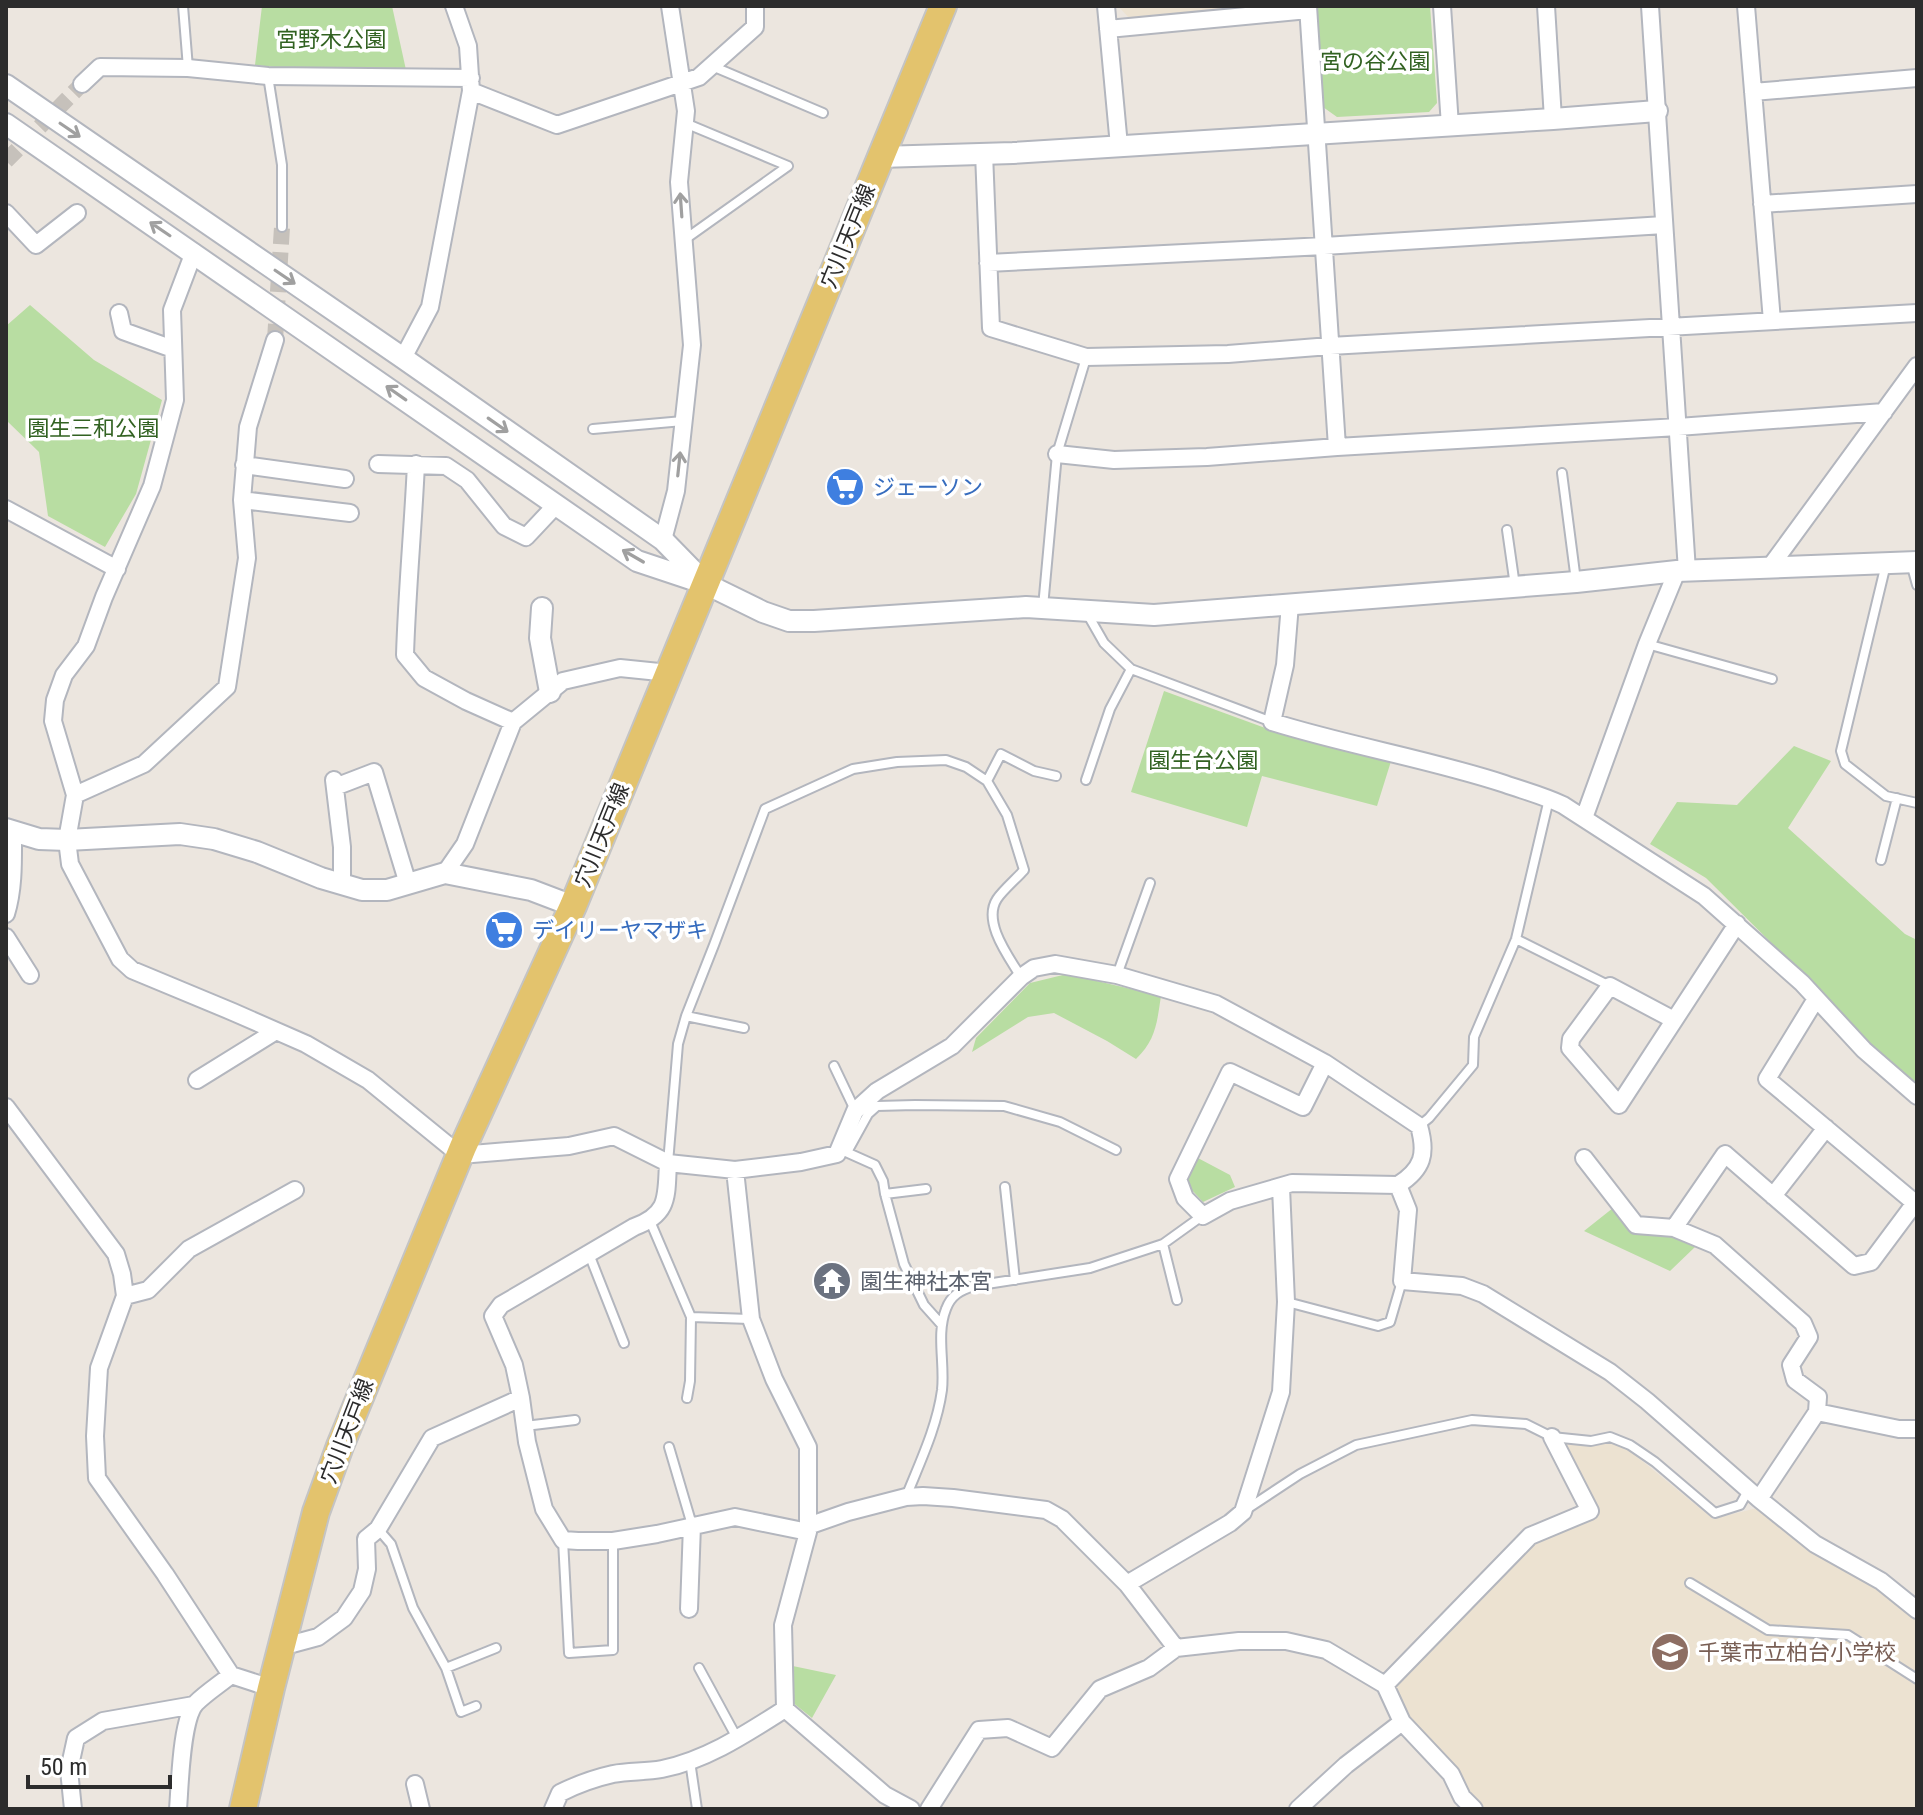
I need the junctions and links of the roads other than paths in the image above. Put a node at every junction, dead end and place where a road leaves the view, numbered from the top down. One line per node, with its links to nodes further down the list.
1 (183, 6): 14 (lane)
2 (454, 6): 18 (street)
3 (670, 6): 19 (street)
4 (755, 6): 13 (street)
5 (943, 6): 31 (main road, 穴川天戸線)
6 (1106, 6): 12 (street)
7 (1442, 6): 27 (street)
8 (1546, 6): 24 (street)
9 (1650, 6): 22 (street)
10 (1746, 6): 21 (street)
11 (1308, 8): 12 (street); 28 (street)
12 (1108, 29): 29 (street)
13 (712, 65): 19 (street); 23 (lane)
14 (188, 68): 15 (street); 17 (street)
15 (268, 76): 18 (street); 37 (lane)
16 (1917, 78): 21 (street)
17 (82, 84)
18 (471, 84): 19 (street); 50 (street)
19 (680, 84): 25 (street)
20 (6, 85): 50 (street, one-way to 50)
21 (1753, 92): 33 (street)
22 (1657, 111): 24 (street); 36 (street)
23 (823, 113)
24 (1553, 119): 27 (street)
25 (685, 122): 38 (street, one-way to 25); 38 (lane)
26 (6, 124): 40 (street, one-way to 26)
27 (1450, 126): 28 (street)
28 (1316, 134): 29 (street); 39 (street)
29 (1119, 146): 30 (street)
30 (984, 153): 31 (street); 41 (street)
31 (880, 157): 75 (main road, 穴川天戸線)
32 (1917, 194): 33 (street)
33 (1762, 204): 44 (street)
34 (6, 213): 35 (street)
35 (77, 213)
36 (1664, 225): 39 (street); 45 (street)
37 (282, 227)
38 (684, 241): 53 (street)
39 (1324, 246): 41 (street); 47 (street)
40 (194, 252): 48 (street); 64 (street, one-way to 40)
41 (988, 263): 49 (street)
42 (119, 313): 48 (street)
43 (1917, 313): 44 (street)
44 (1772, 321): 45 (street)
45 (1671, 327): 47 (street); 54 (street)
46 (275, 340): 60 (street)
47 (1330, 346): 49 (street); 56 (street)
48 (173, 349): 72 (street)
49 (1086, 357): 57 (lane)
50 (403, 358): 68 (street, one-way to 68)
51 (1917, 366): 52 (street)
52 (1884, 412): 54 (street); 71 (street)
53 (684, 421): 55 (lane); 68 (street, one-way to 53)
54 (1678, 427): 56 (street); 73 (street)
55 (593, 429)
56 (1337, 447): 57 (street)
57 (1057, 454): 80 (lane)
58 (378, 464): 59 (street)
59 (416, 464): 64 (street); 87 (street)
60 (244, 465): 62 (street); 63 (street)
61 (1562, 473): 74 (lane)
62 (345, 479)
63 (242, 500): 66 (street); 92 (street)
64 (557, 504): 75 (street, one-way to 64)
65 (6, 509): 72 (street)
66 (350, 513)
67 (1507, 530): 77 (lane)
68 (663, 540): 75 (street)
69 (1914, 562): 70 (street); 76 (lane)
70 (1886, 563): 71 (street); 93 (lane)
71 (1770, 567): 73 (street)
72 (117, 569): 92 (street)
73 (1682, 571): 74 (street); 82 (street)
74 (1576, 582): 77 (street)
75 (706, 584): 80 (street); 84 (main road, 穴川天戸線)
76 (1917, 585)
77 (1515, 586): 78 (street)
78 (1290, 604): 81 (street); 88 (street)
79 (542, 608): 86 (street)
80 (1043, 608): 81 (street)
81 (1085, 611): 83 (lane)
82 (1647, 644): 85 (lane); 96 (street)
83 (1131, 669): 88 (lane); 90 (lane)
84 (669, 673): 86 (street); 104 (main road, 穴川天戸線)
85 (1772, 679)
86 (550, 692): 87 (street)
87 (513, 722): 100 (street)
88 (1272, 722): 94 (street)
89 (1056, 776): 91 (lane)
90 (1086, 780)
91 (987, 781): 111 (lane); 114 (lane)
92 (75, 795): 98 (street)
93 (1897, 798): 95 (lane); 99 (lane)
94 (1549, 799): 96 (street); 108 (lane)
95 (1917, 803)
96 (1584, 818): 106 (street)
97 (9, 831): 98 (street); 105 (street)
98 (67, 840): 101 (street); 117 (street)
99 (1881, 860)
100 (445, 873): 103 (street); 104 (street)
101 (342, 883): 103 (street); 103 (street)
102 (1150, 883): 110 (lane)
103 (408, 884)
104 (573, 906): 128 (main road, 穴川天戸線)
105 (6, 914)
106 (1737, 924): 113 (street); 115 (street)
107 (6, 937): 109 (street)
108 (1516, 939): 112 (lane); 124 (lane)
109 (30, 975)
110 (1117, 975): 111 (street); 118 (street)
111 (1021, 977): 123 (street)
112 (1610, 986): 115 (street); 115 (street)
113 (1816, 999): 121 (street); 125 (street)
114 (686, 1016): 116 (lane); 130 (lane)
115 (1674, 1020)
116 (744, 1028)
117 (276, 1031): 120 (street); 128 (street)
118 (1325, 1063): 124 (street); 139 (street)
119 (834, 1066): 123 (lane)
120 (197, 1080)
121 (1917, 1096)
122 (6, 1107): 146 (street)
123 (855, 1111): 127 (street)
124 (1419, 1126): 132 (street)
125 (1826, 1128): 138 (street); 138 (street)
126 (1116, 1150): 127 (lane)
127 (842, 1153): 131 (street); 137 (lane)
128 (460, 1155): 130 (street); 173 (main road, 穴川天戸線)
129 (1584, 1158): 141 (street)
130 (668, 1163): 131 (street); 140 (street)
131 (735, 1170): 150 (street)
132 (1398, 1185): 134 (street); 145 (street)
133 (1005, 1187): 144 (lane)
134 (1281, 1187): 139 (street); 148 (street)
135 (926, 1189): 137 (lane)
136 (295, 1190): 146 (street)
137 (885, 1194): 151 (lane)
138 (1773, 1196): 141 (street)
139 (1203, 1216): 142 (lane)
140 (650, 1221): 143 (street); 149 (lane)
141 (1674, 1228): 155 (street)
142 (1163, 1244): 144 (lane); 147 (lane)
143 (588, 1253): 152 (lane); 153 (street)
144 (1015, 1280): 151 (lane)
145 (1402, 1281): 148 (lane); 161 (street)
146 (125, 1296): 178 (street)
147 (1177, 1300)
148 (1286, 1302): 163 (street)
149 (691, 1317): 150 (lane); 154 (lane)
150 (751, 1319): 166 (street)
151 (941, 1324): 162 (lane)
152 (624, 1343)
153 (521, 1398): 157 (street); 165 (street)
154 (687, 1398)
155 (1817, 1412): 158 (street); 161 (street)
156 (575, 1420): 157 (lane)
157 (525, 1426): 167 (street)
158 (1917, 1429)
159 (1552, 1437): 161 (lane); 163 (lane); 180 (street)
160 (669, 1447): 164 (lane)
161 (1754, 1494): 172 (street)
162 (906, 1497): 166 (street); 170 (street)
163 (1243, 1512): 170 (street)
164 (692, 1525): 166 (street); 168 (street); 171 (street)
165 (378, 1529): 173 (street); 176 (lane)
166 (808, 1529): 184 (street)
167 (563, 1540): 168 (street); 168 (lane)
168 (613, 1541)
169 (1690, 1583): 179 (lane)
170 (1127, 1584): 175 (street)
171 (689, 1609)
172 (1917, 1610)
173 (281, 1647): 181 (main road, 穴川天戸線)
174 (496, 1648): 176 (lane)
175 (1176, 1648): 180 (street); 197 (street)
176 (446, 1668): 183 (lane)
177 (699, 1668): 186 (lane)
178 (231, 1675): 181 (street); 182 (street)
179 (1917, 1679)
180 (1385, 1685): 185 (street)
181 (271, 1688): 192 (main road, 穴川天戸線)
182 (194, 1705): 190 (street); 191 (street)
183 (476, 1706)
184 (785, 1709): 186 (street); 189 (street)
185 (1402, 1722): 198 (street); 199 (street)
186 (738, 1739): 187 (street)
187 (690, 1761): 194 (street); 195 (lane)
188 (415, 1784): 193 (street)
189 (881, 1802): 196 (street)
190 (73, 1809)
191 (178, 1809)
192 (243, 1809)
193 (421, 1809)
194 (553, 1809)
195 (697, 1809)
196 (911, 1809)
197 (929, 1809)
198 (1298, 1809)
199 (1474, 1809)

